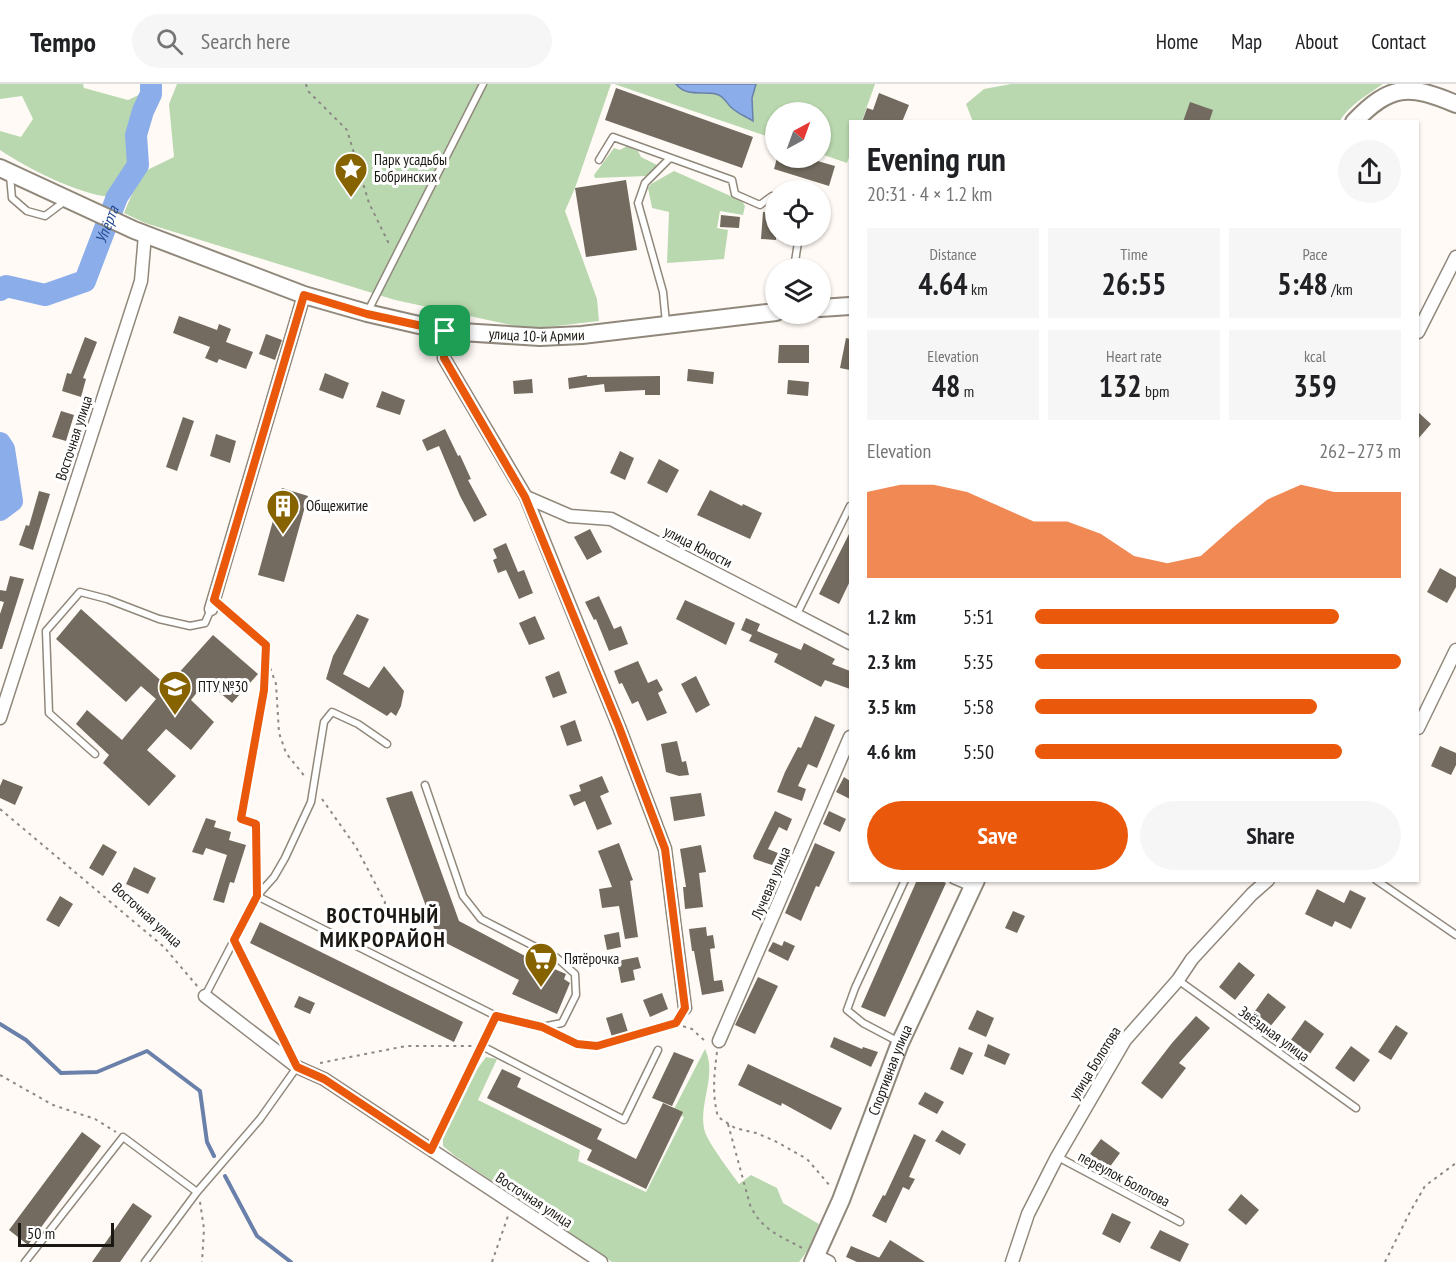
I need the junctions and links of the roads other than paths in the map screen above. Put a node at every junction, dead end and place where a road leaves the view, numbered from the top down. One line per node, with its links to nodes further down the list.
1 (483, 84): 16 (lane)
2 (1413, 85): 3 (main road); 4 (main road)
3 (1453, 100)
4 (1356, 120)
5 (670, 159): 6 (lane); 9 (lane); 17 (lane)
6 (599, 160)
7 (5, 170): 8 (main road); 8 (lane)
8 (71, 201): 10 (main road, улица 10-й Армии)
9 (765, 201)
10 (140, 232): 12 (main road, улица 10-й Армии); 26 (street, Восточная улица)
11 (1456, 257): 18 (street)
12 (304, 295): 16 (main road, улица 10-й Армии); 22 (street)
13 (849, 306): 14 (main road)
14 (831, 307)
15 (765, 313): 17 (main road, улица 10-й Армии)
16 (367, 314): 19 (main road, улица 10-й Армии)
17 (666, 325): 19 (main road, улица 10-й Армии)
18 (1419, 330)
19 (445, 331): 20 (street)
20 (525, 497): 23 (street, улица Юности); 40 (street)
21 (849, 508): 23 (lane)
22 (212, 604): 30 (lane)
23 (797, 614): 24 (street, улица Юности)
24 (849, 642)
25 (1456, 650): 27 (street)
26 (0, 718)
27 (1419, 726)
28 (849, 739): 42 (street, Лучевая улица)
29 (387, 744): 36 (lane)
30 (95, 754)
31 (425, 785): 41 (lane)
32 (904, 882): 43 (lane)
33 (1266, 882): 38 (street, улица Болотова)
34 (1379, 882): 37 (lane)
35 (974, 884): 43 (main road, Спортивная улица)
36 (257, 896): 39 (lane); 41 (lane)
37 (1456, 935)
38 (1178, 980): 47 (lane, Звёздная улица); 49 (street, улица Болотова)
39 (205, 996): 46 (street, Восточная улица)
40 (685, 1008)
41 (496, 1016): 44 (lane)
42 (715, 1043)
43 (900, 1043): 52 (main road, Спортивная улица)
44 (482, 1046): 45 (lane); 48 (lane)
45 (658, 1050)
46 (297, 1067): 48 (street, Восточная улица); 50 (lane)
47 (1356, 1108)
48 (431, 1150): 55 (street, Восточная улица)
49 (1057, 1157): 51 (lane, переулок Болотова); 56 (street, улица Болотова)
50 (197, 1192): 53 (lane); 54 (lane)
51 (1180, 1222)
52 (820, 1260)
53 (25, 1262)
54 (145, 1262)
55 (601, 1262)
56 (1012, 1262)

